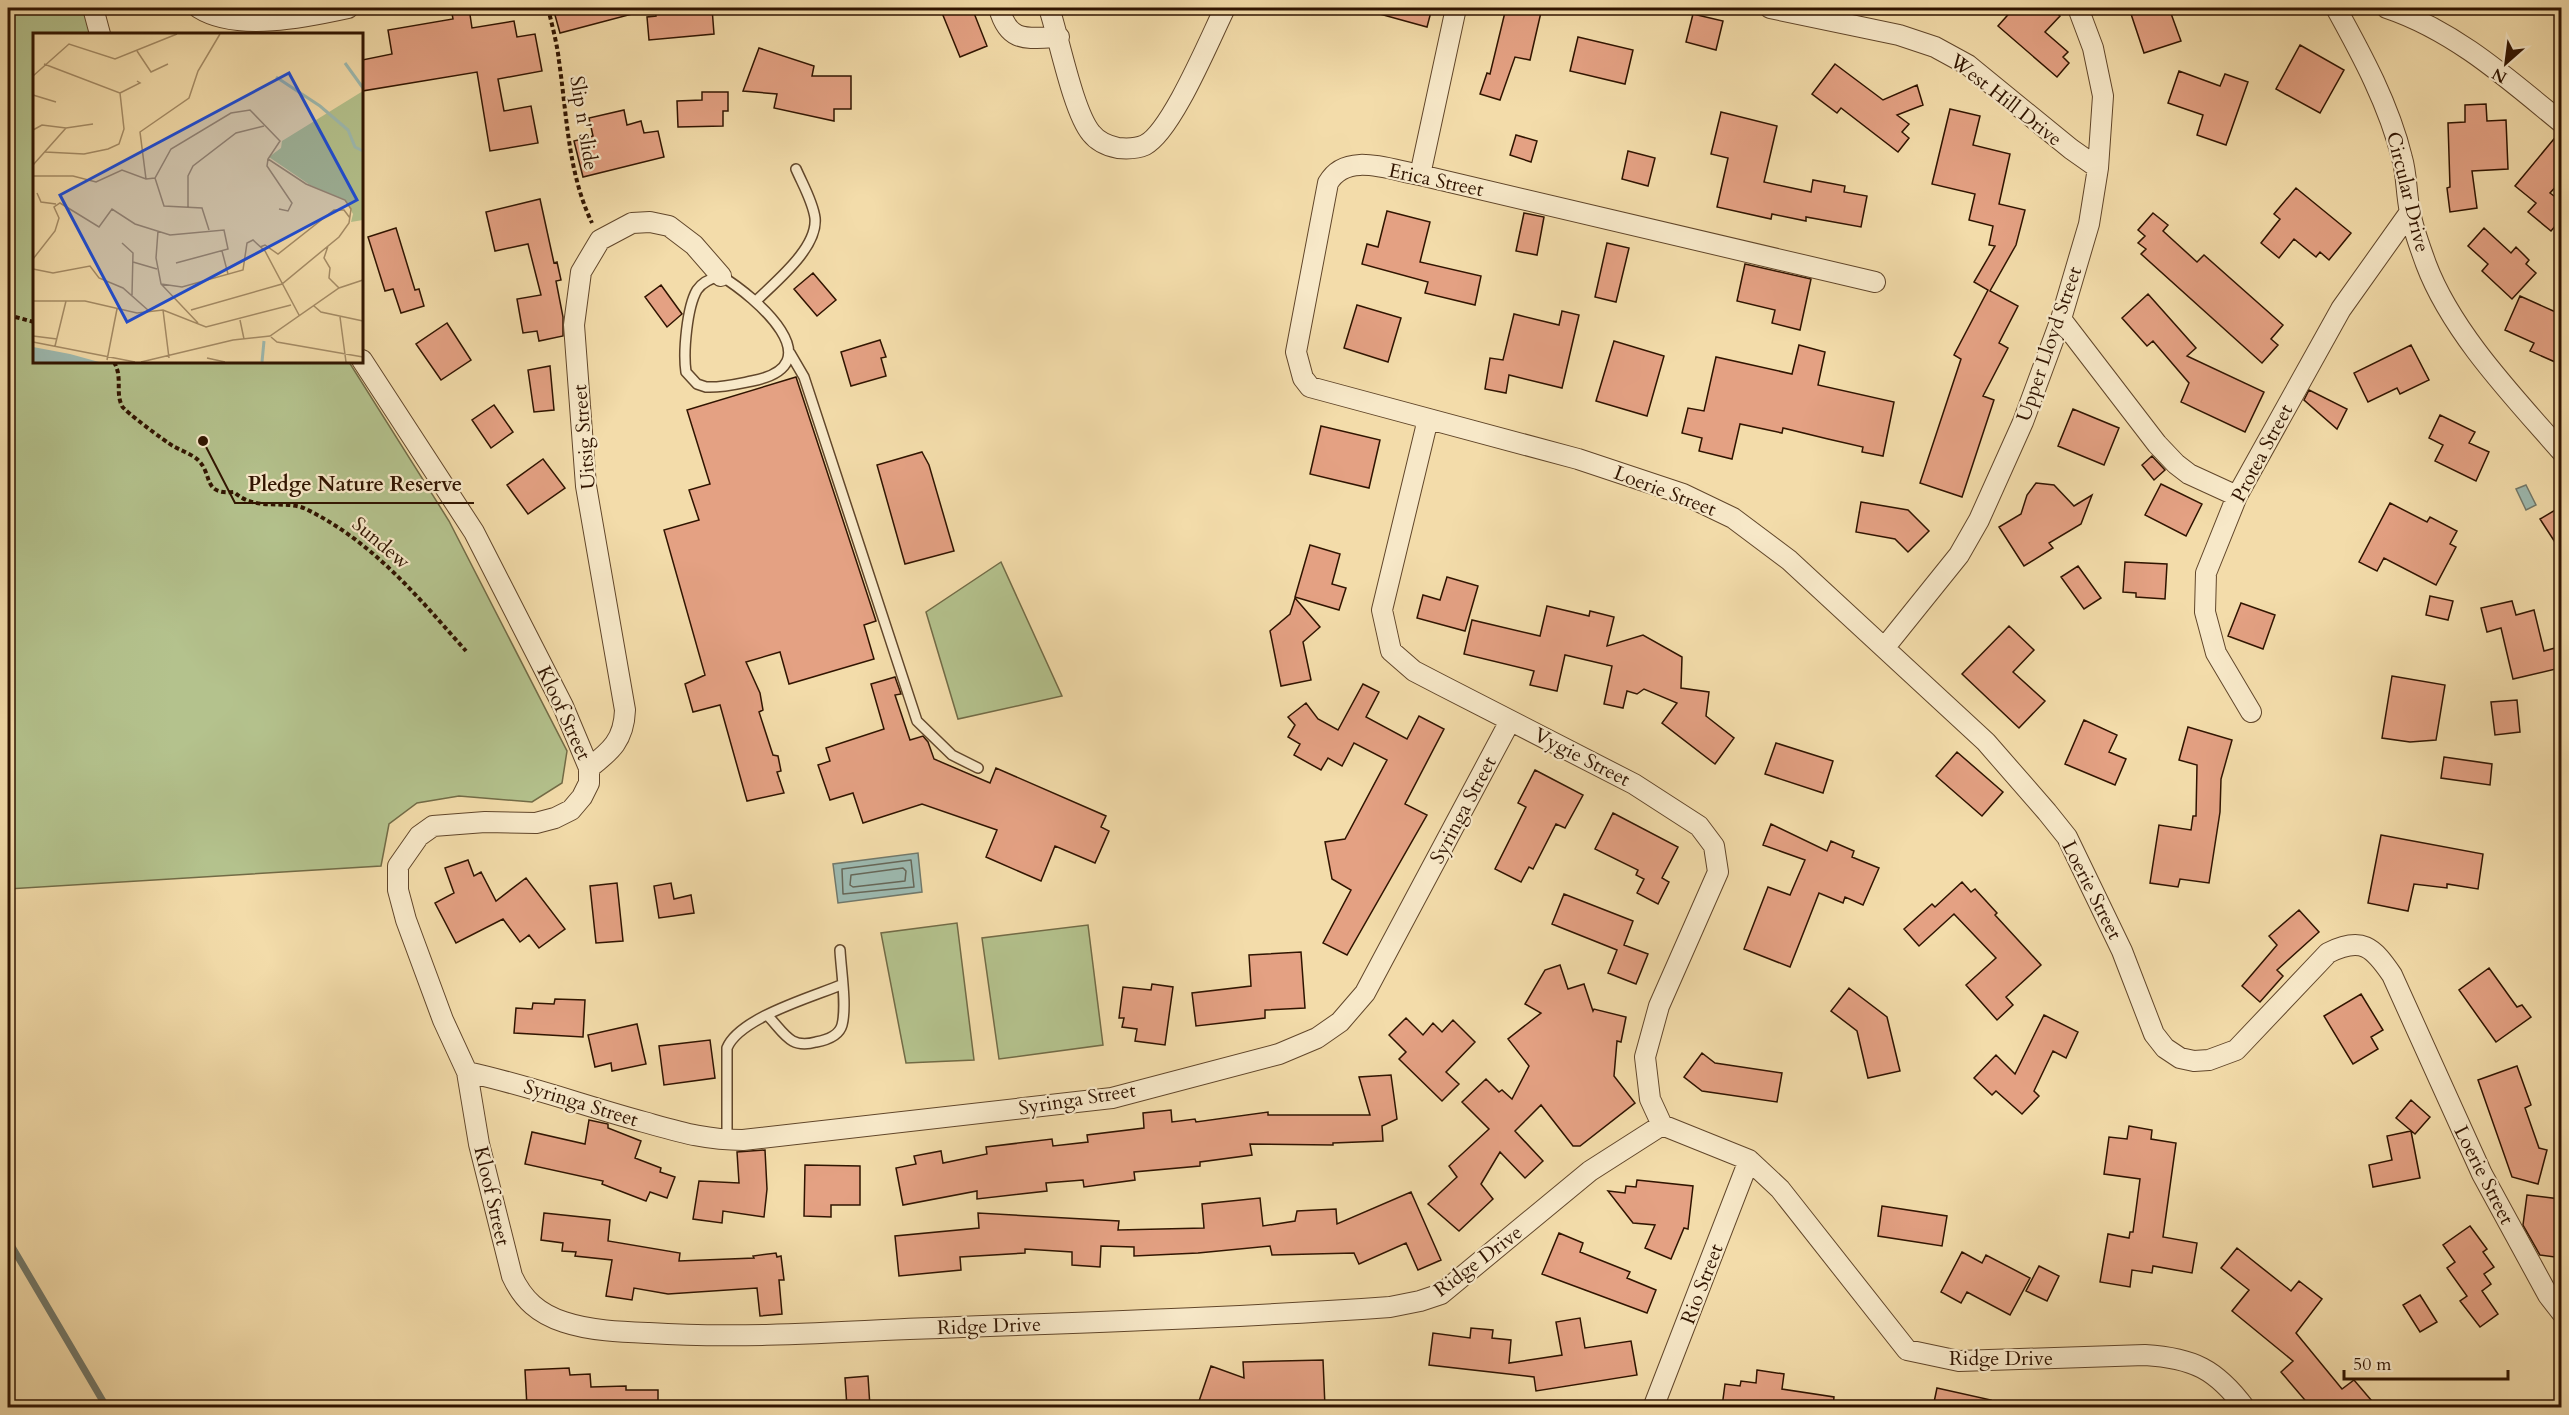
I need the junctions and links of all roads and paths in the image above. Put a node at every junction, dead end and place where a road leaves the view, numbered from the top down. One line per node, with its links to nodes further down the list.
1 (93, 8): 13 (street)
2 (199, 8): 3 (street)
3 (348, 8)
4 (548, 8): 20 (path, Slip n' slide)
5 (999, 8): 14 (street)
6 (1049, 8): 14 (street)
7 (1225, 8): 14 (street)
8 (1456, 8): 18 (street)
9 (1770, 8): 16 (street, West Hill Drive)
10 (2078, 8): 16 (street, Upper Lloyd Street)
11 (2336, 8): 19 (street, Circular Drive)
12 (2387, 8): 15 (street)
13 (100, 33)
14 (1059, 37)
15 (2562, 123)
16 (2098, 168): 25 (street, Upper Lloyd Street)
17 (796, 169): 23 (lane)
18 (1420, 175): 22 (street, Erica Street); 30 (street, Erica Street)
19 (2410, 212): 31 (street, Circular Drive); 32 (street, Protea Street)
20 (600, 240): 21 (street); 37 (street, Uitsig Street)
21 (721, 276): 23 (lane); 27 (lane)
22 (1875, 282)
23 (756, 301): 27 (lane)
24 (8, 315): 26 (path)
25 (2061, 319): 32 (street); 33 (street, Upper Lloyd Street)
26 (33, 322)
27 (790, 353): 38 (lane)
28 (363, 362): 37 (street, Kloof Street)
29 (114, 363): 34 (path, Sundew)
30 (1428, 419): 33 (street, Loerie Street); 36 (street, Vygie Street)
31 (2562, 452)
32 (2237, 496): 35 (street, Protea Street)
33 (1885, 647): 46 (street, Loerie Street)
34 (466, 651)
35 (2251, 712)
36 (1510, 721): 43 (street, Vygie Street); 44 (street, Syringa Street)
37 (589, 768): 42 (street, Kloof Street)
38 (978, 768)
39 (840, 950): 40 (lane)
40 (841, 985): 41 (lane); 41 (lane)
41 (768, 1016): 44 (lane)
42 (467, 1072): 44 (street, Syringa Street); 47 (street, Kloof Street)
43 (1662, 1125): 45 (street, Ridge Drive); 47 (street, Ridge Drive)
44 (727, 1140)
45 (1749, 1160): 48 (street, Rio Street); 49 (street, Ridge Drive)
46 (2562, 1313)
47 (565, 1322)
48 (1653, 1407)
49 (2245, 1407)

